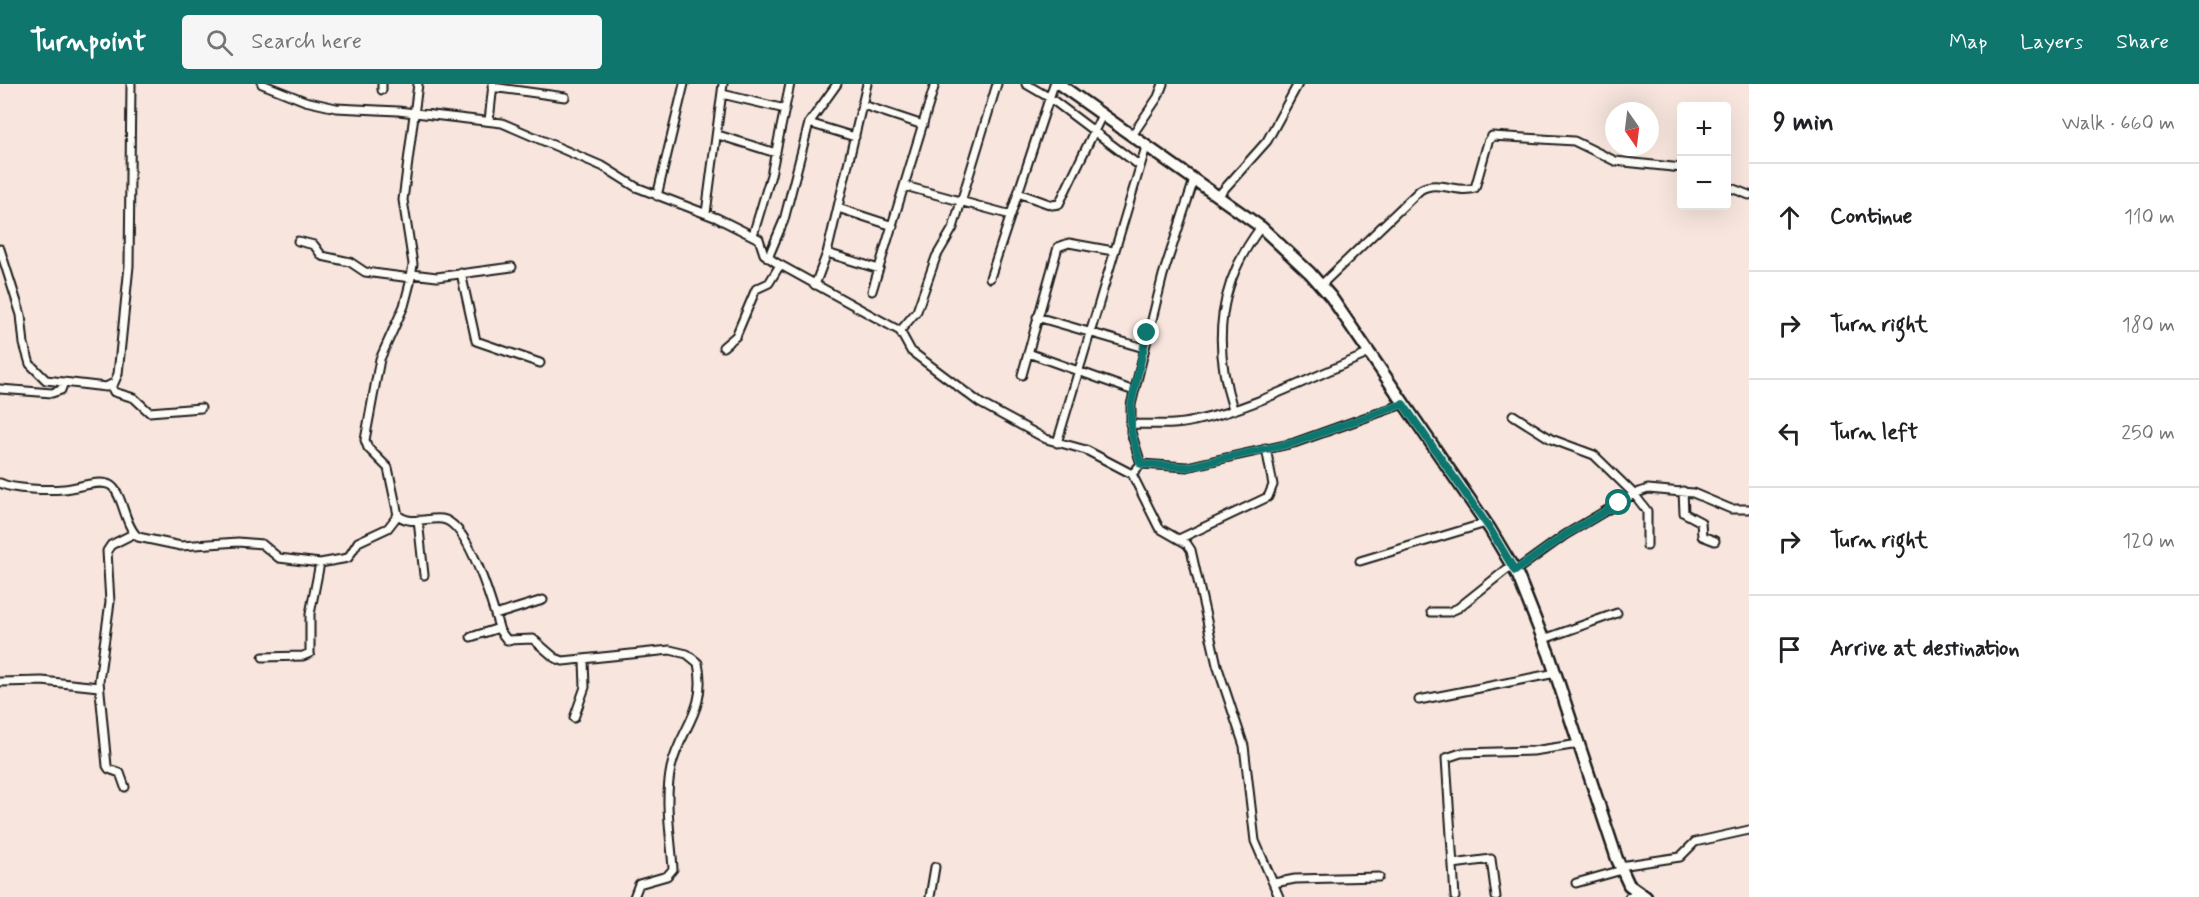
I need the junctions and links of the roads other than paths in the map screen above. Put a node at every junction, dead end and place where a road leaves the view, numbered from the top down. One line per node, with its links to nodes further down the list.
1 (131, 84): 74 (street)
2 (262, 84): 22 (street)
3 (417, 84): 22 (street)
4 (684, 84): 40 (street)
5 (723, 84): 17 (street)
6 (790, 84): 21 (street)
7 (837, 84): 25 (street)
8 (867, 84): 20 (street)
9 (935, 84): 26 (street)
10 (997, 84): 42 (street)
11 (1026, 84): 19 (street)
12 (1054, 84): 19 (street)
13 (1059, 84): 23 (street)
14 (1163, 84): 30 (street)
15 (1298, 84): 41 (street)
16 (493, 86): 18 (street); 24 (street)
17 (722, 94): 21 (street); 28 (street)
18 (565, 97)
19 (1050, 98): 27 (street); 38 (street)
20 (863, 105): 26 (street); 29 (street)
21 (785, 109): 32 (street)
22 (414, 113): 24 (street); 58 (street)
23 (1102, 115): 27 (street); 30 (street)
24 (489, 121): 40 (street)
25 (809, 123): 29 (street); 53 (street)
26 (923, 125): 36 (street)
27 (1095, 130): 33 (street); 38 (street)
28 (718, 135): 32 (street); 44 (street)
29 (855, 137): 43 (street)
30 (1131, 137): 31 (street)
31 (1146, 147): 33 (street); 35 (street)
32 (776, 153): 48 (street)
33 (1140, 166): 51 (street)
34 (1677, 167): 61 (street)
35 (1194, 180): 41 (street); 67 (street)
36 (905, 186): 42 (street); 46 (street)
37 (1731, 188): 39 (street)
38 (1018, 193): 45 (street)
39 (1749, 195)
40 (657, 196): 44 (street)
41 (1218, 196): 47 (street)
42 (961, 202): 45 (street); 64 (street)
43 (838, 208): 46 (street); 52 (street)
44 (706, 213): 48 (street)
45 (1011, 215): 59 (street)
46 (893, 226): 56 (street)
47 (1261, 227): 61 (street); 79 (street)
48 (753, 235): 53 (street)
49 (298, 241): 58 (street)
50 (0, 249): 73 (street)
51 (1113, 251): 63 (street); 65 (street)
52 (827, 253): 56 (street); 60 (street)
53 (768, 258): 54 (street)
54 (780, 265): 60 (street); 66 (street)
55 (512, 267): 57 (street)
56 (879, 269): 62 (street)
57 (461, 273): 58 (street); 70 (street)
58 (411, 276): 90 (street)
59 (990, 278)
60 (814, 285): 64 (street)
61 (1321, 285): 69 (street)
62 (872, 291)
63 (1037, 317): 65 (street); 68 (street)
64 (900, 331): 82 (street)
65 (1091, 332): 67 (street); 71 (street)
66 (723, 347)
67 (1144, 348): 76 (street)
68 (1028, 353): 71 (street); 72 (street)
69 (1370, 353): 77 (street); 79 (street)
70 (540, 363)
71 (1080, 372): 76 (street); 82 (street)
72 (1022, 375)
73 (64, 382): 74 (street); 75 (street)
74 (111, 386): 78 (street)
75 (0, 389)
76 (1134, 391): 81 (street)
77 (1403, 404): 83 (street); 92 (street)
78 (201, 408)
79 (1233, 409): 81 (street)
80 (1513, 415): 88 (street)
81 (1130, 424): 84 (street)
82 (1057, 443): 85 (street)
83 (1266, 448): 84 (street); 94 (street)
84 (1141, 464): 85 (street)
85 (1132, 474): 94 (street)
86 (0, 483): 93 (street)
87 (1683, 491): 88 (street); 89 (street); 95 (street)
88 (1634, 494): 96 (street); 99 (street)
89 (1749, 509)
90 (398, 515): 91 (street); 98 (street)
91 (418, 520): 100 (street); 104 (street)
92 (1486, 523): 97 (street); 99 (street)
93 (133, 534): 98 (street); 112 (street)
94 (1179, 539): 122 (street)
95 (1715, 541)
96 (1647, 546)
97 (1360, 561)
98 (320, 563): 108 (street)
99 (1514, 568): 102 (street); 107 (street)
100 (424, 575)
101 (543, 600): 104 (street)
102 (1431, 612)
103 (1617, 613): 107 (street)
104 (495, 615): 105 (street)
105 (499, 628): 106 (street); 109 (street)
106 (471, 637)
107 (1544, 639): 110 (street)
108 (263, 657)
109 (584, 661): 114 (street); 125 (street)
110 (1556, 673): 113 (street); 115 (street)
111 (0, 682): 112 (street)
112 (99, 687): 116 (street)
113 (1419, 700)
114 (574, 718)
115 (1579, 744): 118 (street); 120 (street)
116 (125, 787)
117 (1749, 830): 120 (street)
118 (1453, 864): 128 (street); 129 (street)
119 (935, 867): 126 (street)
120 (1621, 868): 123 (street); 124 (street)
121 (1379, 877): 122 (street)
122 (1274, 883): 127 (street)
123 (1576, 883)
124 (1637, 896)
125 (634, 897)
126 (930, 897)
127 (1279, 897)
128 (1455, 897)
129 (1496, 897)

